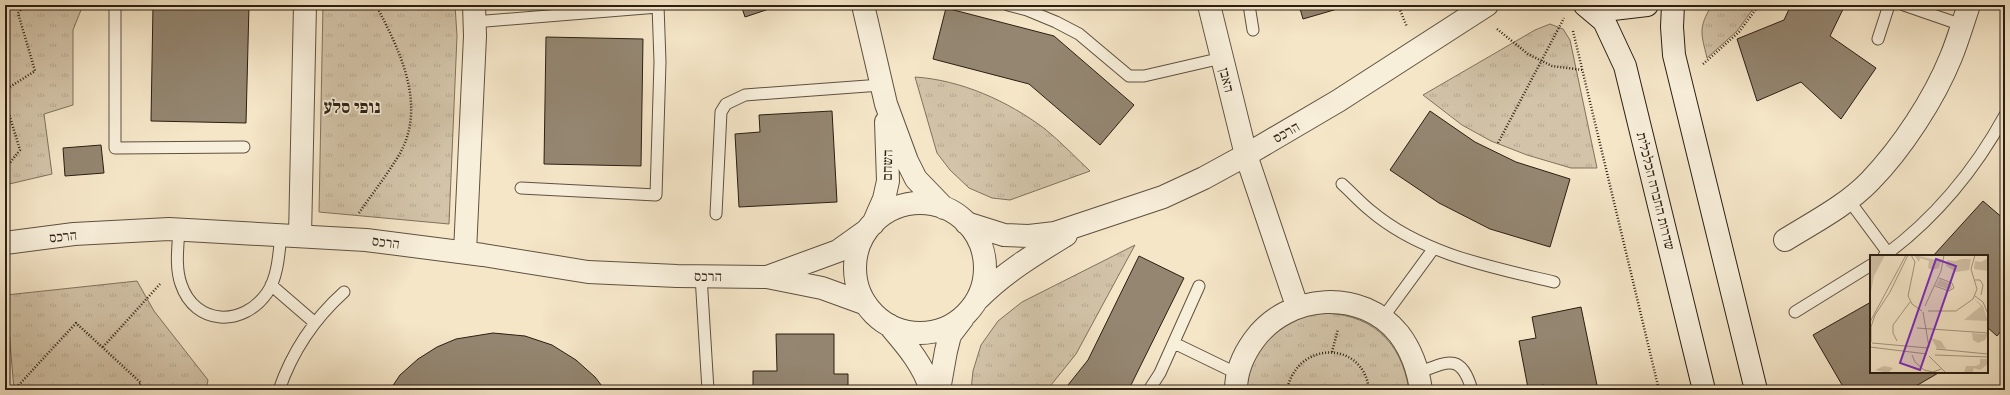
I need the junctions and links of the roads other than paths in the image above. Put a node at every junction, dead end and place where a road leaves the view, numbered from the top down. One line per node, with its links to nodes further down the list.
1 (115, 5): 22 (lane)
2 (306, 5): 33 (street)
3 (862, 5): 20 (street, השחם)
4 (1008, 5): 19 (lane)
5 (1209, 5): 19 (street, האבן)
6 (1249, 5): 17 (lane)
7 (1585, 5): 63 (street, שדרות החברה הכלכלית)
8 (1594, 5): 9 (street)
9 (1647, 5)
10 (1674, 5): 64 (street)
11 (1889, 5): 18 (lane)
12 (1904, 5): 16 (lane)
13 (658, 6): 15 (lane); 25 (lane)
14 (1478, 9): 23 (street, הרכס)
15 (474, 14): 37 (street)
16 (1965, 15): 26 (street)
17 (1254, 30)
18 (1878, 39)
19 (1222, 58): 23 (street, האבן)
20 (884, 95): 27 (street, השחם); 28 (lane); 31 (street, השחם)
21 (2005, 115): 38 (lane)
22 (244, 148)
23 (1246, 155): 29 (street, הרכס); 48 (street, האבן)
24 (1342, 184): 36 (lane)
25 (520, 188)
26 (1848, 199): 34 (street); 38 (lane)
27 (944, 208): 30 (street); 31 (street)
28 (716, 214)
29 (1087, 222): 30 (street, הרכס); 46 (street, הרכס)
30 (966, 223): 46 (street)
31 (870, 227): 41 (street, הרכס); 47 (street)
32 (179, 229): 33 (street, הרכס); 35 (street, הרכס); 43 (lane)
33 (290, 235): 37 (street, הרכס); 43 (lane)
34 (1786, 240)
35 (5, 243)
36 (1434, 248): 42 (lane); 51 (lane)
37 (465, 252): 40 (street, הרכס)
38 (1886, 254)
39 (1870, 266): 49 (lane)
40 (701, 276): 41 (street, הרכס); 58 (lane)
41 (767, 277): 47 (street, הרכס)
42 (1554, 282)
43 (271, 285): 52 (lane)
44 (1199, 286): 54 (lane)
45 (344, 292): 52 (lane)
46 (978, 299): 50 (street)
47 (866, 304): 53 (street)
48 (1297, 306): 51 (street); 56 (street)
49 (1795, 312)
50 (964, 317): 53 (street); 60 (street)
51 (1382, 319): 55 (street)
52 (315, 323): 57 (lane)
53 (888, 324): 59 (street)
54 (1174, 343): 56 (lane); 61 (lane)
55 (1420, 381): 62 (lane)
56 (1237, 382)
57 (279, 390)
58 (708, 390)
59 (931, 390)
60 (940, 390)
61 (1150, 390)
62 (1472, 390)
63 (1704, 390)
64 (1756, 390)

